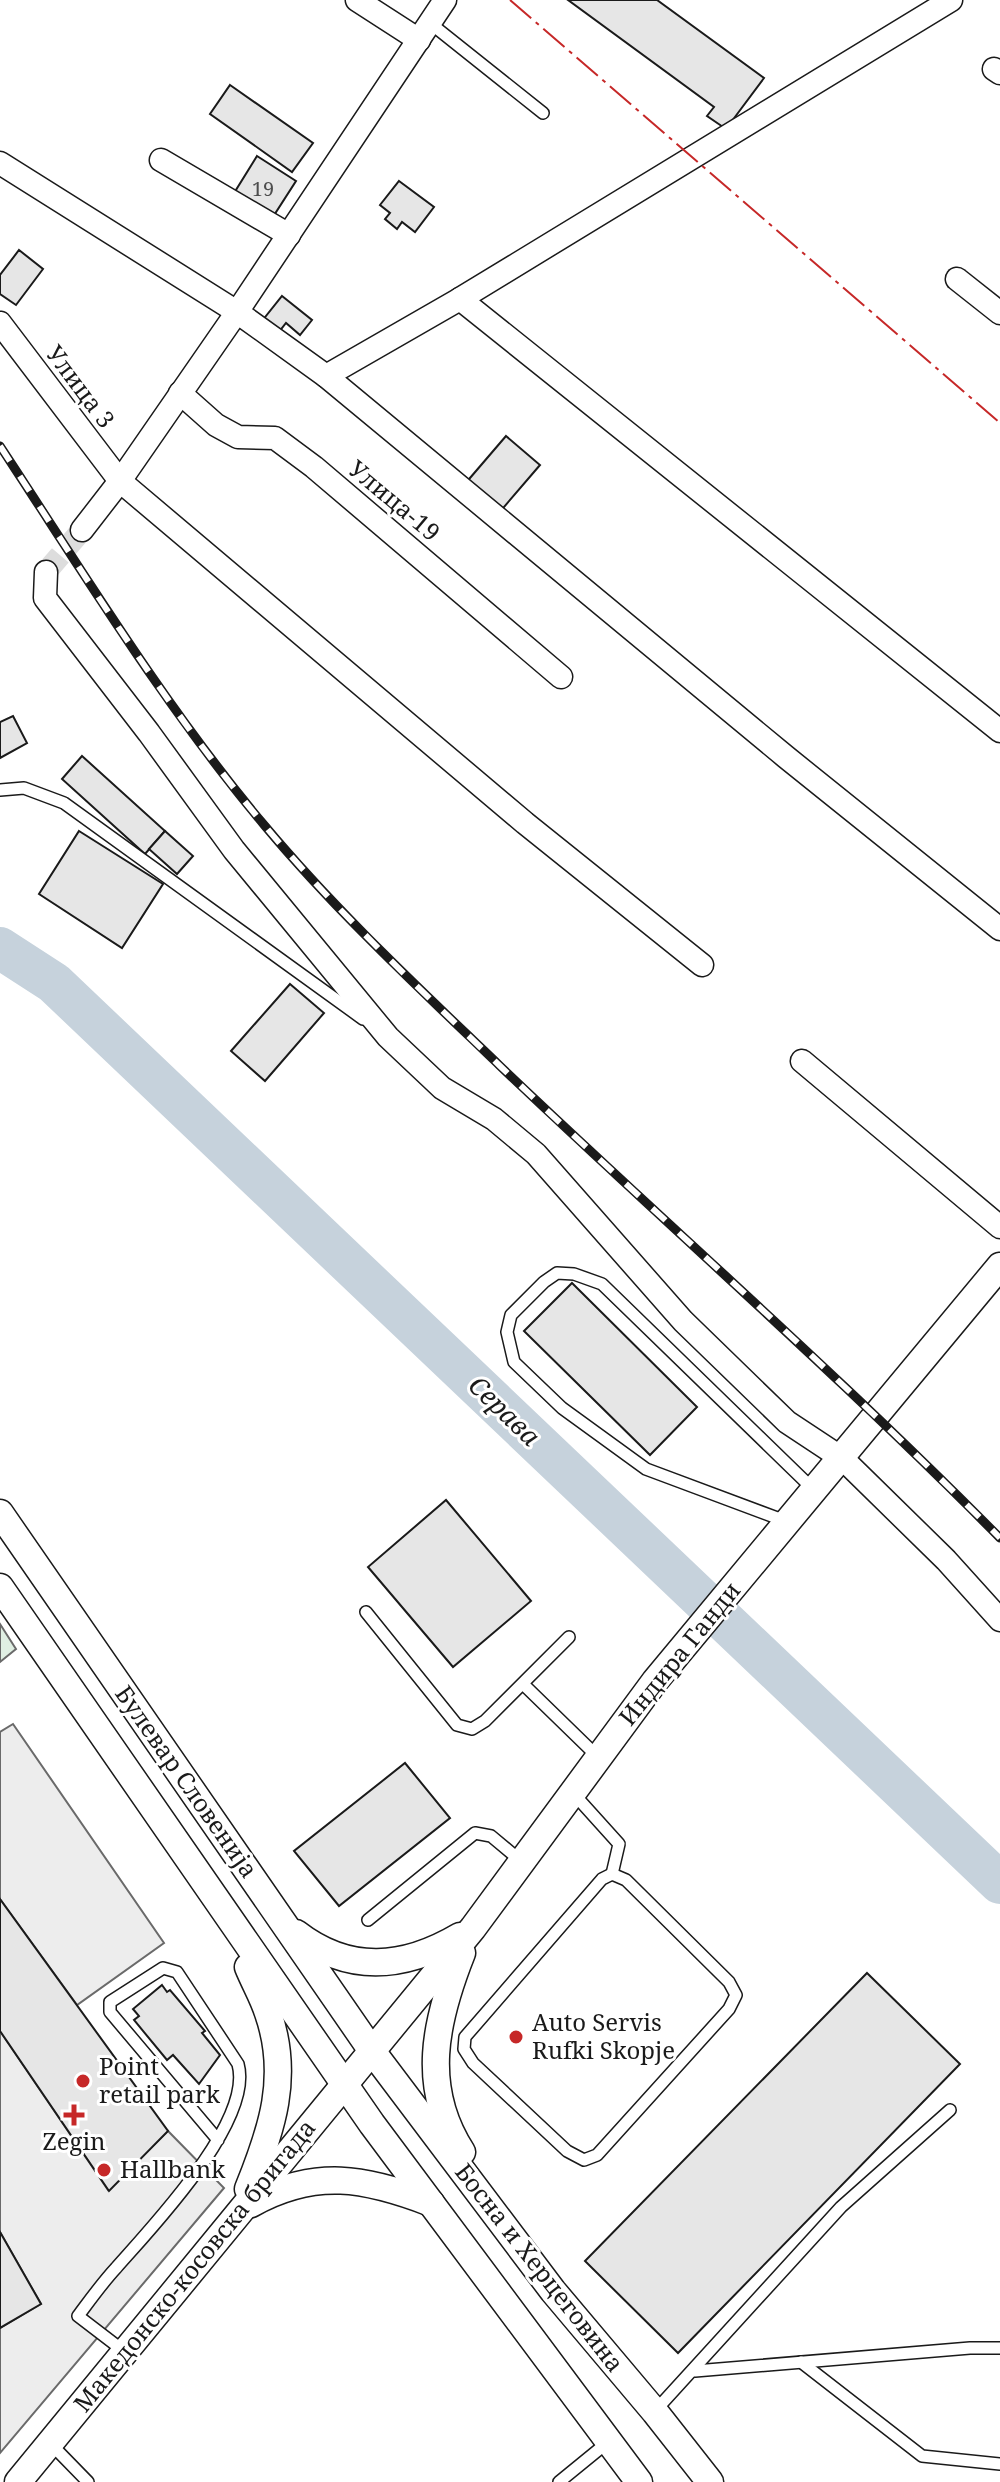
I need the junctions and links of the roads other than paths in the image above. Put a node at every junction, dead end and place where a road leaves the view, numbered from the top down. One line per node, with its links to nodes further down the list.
1 (357, 0): 4 (street)
2 (445, 0): 4 (street)
3 (951, 0): 10 (street)
4 (424, 31): 5 (lane); 8 (street)
5 (543, 113)
6 (161, 160): 8 (street)
7 (0, 163): 11 (street)
8 (289, 235): 11 (street)
9 (957, 279): 12 (street)
10 (460, 299): 14 (street); 20 (street)
11 (237, 312): 14 (street); 15 (street)
12 (1000, 313)
13 (0, 323): 16 (street, Улица 3)
14 (326, 376): 22 (street)
15 (180, 393): 16 (street); 19 (street, Улица-19)
16 (120, 481): 17 (street); 23 (street, Улица 3)
17 (82, 530)
18 (46, 572): 24 (street)
19 (561, 677)
20 (1000, 731)
21 (0, 790): 24 (lane)
22 (1000, 929)
23 (702, 965)
24 (388, 1037): 28 (street)
25 (802, 1061): 26 (street)
26 (1000, 1227)
27 (1000, 1266): 28 (street, Индира Ганди)
28 (843, 1459): 29 (street, Индира Ганди); 34 (street)
29 (815, 1491): 31 (street, Индира Ганди); 31 (lane)
30 (0, 1513): 43 (street, Булевар Словенија)
31 (789, 1522): 37 (street, Индира Ганди)
32 (0, 1587): 41 (street, Булевар Словенија)
33 (366, 1612): 36 (lane)
34 (1000, 1620)
35 (569, 1637): 36 (lane)
36 (523, 1684): 37 (lane)
37 (599, 1757): 38 (street, Индира Ганди)
38 (573, 1792): 39 (street, Индира Ганди); 40 (lane)
39 (522, 1862): 42 (lane); 44 (street, Индира Ганди)
40 (612, 1874): 40 (lane)
41 (224, 1912): 46 (street, Булевар Словенија); 50 (street)
42 (368, 1920)
43 (284, 1923): 44 (street); 45 (street, Булевар Словенија)
44 (473, 1928): 45 (street, Индира Ганди); 51 (street)
45 (372, 2051): 46 (street, Македонско-косовска бригада); 51 (street, Босна и Херцеговина)
46 (344, 2085): 49 (street, Босна и Херцеговина); 50 (street, Македонско-косовска бригада)
47 (950, 2110): 55 (lane)
48 (218, 2140): 48 (lane); 53 (lane)
49 (431, 2203): 50 (street); 57 (street, Босна и Херцеговина)
50 (240, 2211): 53 (street, Македонско-косовска бригада)
51 (501, 2224): 56 (street, Босна и Херцеговина)
52 (1000, 2348): 54 (lane)
53 (125, 2352): 58 (street, Македонско-косовска бригада)
54 (801, 2362): 55 (lane); 59 (lane)
55 (695, 2371): 56 (lane)
56 (655, 2412): 64 (street, Босна и Херцеговина)
57 (608, 2442): 62 (lane); 63 (street, Босна и Херцеговина)
58 (49, 2443): 60 (street, Македонско-косовска бригада); 61 (lane)
59 (1000, 2464)
60 (18, 2482)
61 (88, 2482)
62 (559, 2482)
63 (639, 2482)
64 (710, 2482)

